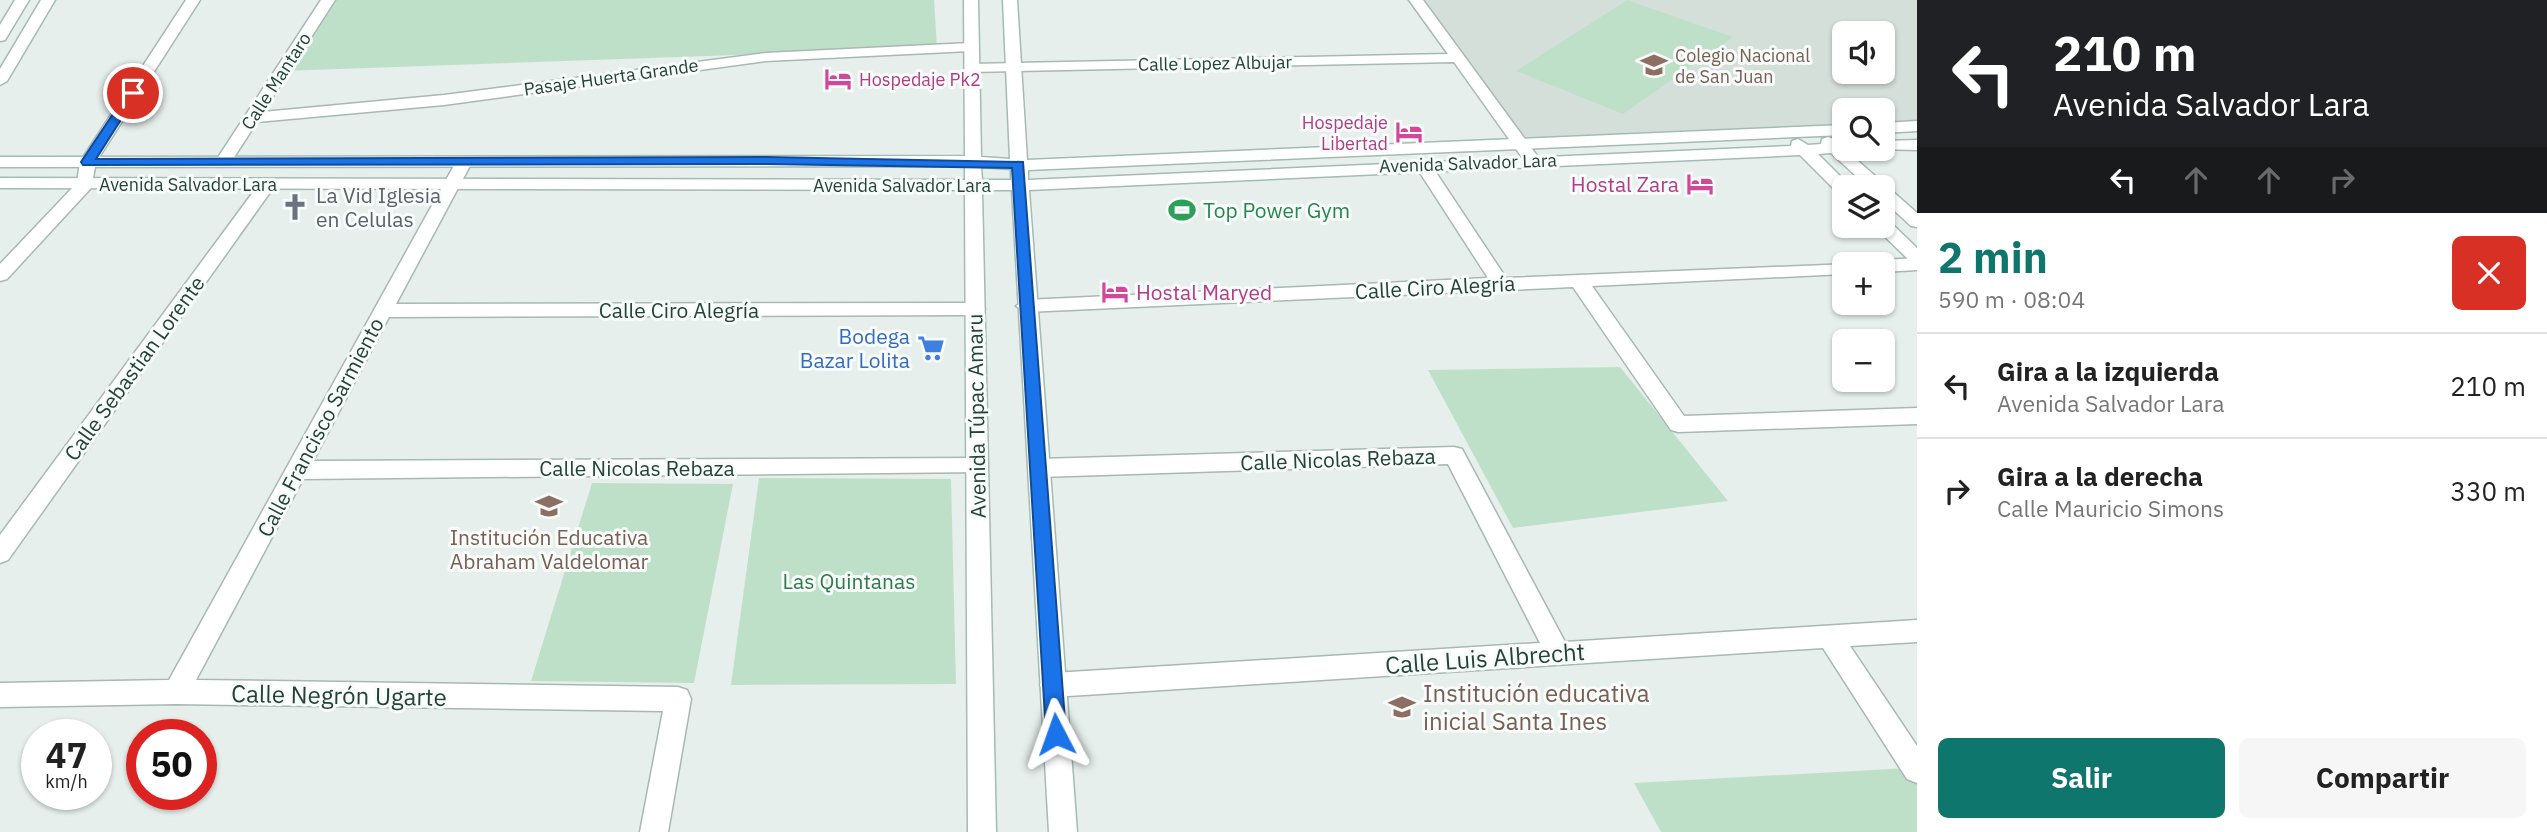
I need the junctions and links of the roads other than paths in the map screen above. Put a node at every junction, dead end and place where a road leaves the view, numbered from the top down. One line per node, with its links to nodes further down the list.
1 (22, 0): 8 (street)
2 (48, 0): 13 (street)
3 (193, 0): 31 (street)
4 (328, 0): 14 (street, Calle Mantaro)
5 (971, 0): 9 (street, Avenida Túpac Amaru)
6 (1010, 0): 12 (street)
7 (1416, 0): 10 (street)
8 (0, 37)
9 (970, 47): 11 (street, Avenida Túpac Amaru); 14 (street, Pasaje Huerta Grande)
10 (1457, 58): 12 (street, Calle Lopez Albujar); 21 (street)
11 (972, 68): 12 (street, Calle Lopez Albujar); 28 (street, Avenida Túpac Amaru)
12 (1013, 68): 35 (street)
13 (0, 81)
14 (253, 118): 32 (street, Calle Mantaro)
15 (1917, 126): 16 (street)
16 (1895, 127)
17 (1832, 131): 18 (street, Avenida Salvador Lara)
18 (1817, 132): 19 (street, Avenida Salvador Lara); 20 (street)
19 (1786, 133): 21 (street, Avenida Salvador Lara); 25 (street)
20 (1832, 142)
21 (1522, 145): 27 (street); 35 (street, Avenida Salvador Lara)
22 (1917, 145): 23 (street)
23 (1895, 146)
24 (1832, 148): 25 (street, Avenida Salvador Lara)
25 (1804, 150): 27 (street, Avenida Salvador Lara); 37 (street)
26 (741, 160): 28 (street, Avenida Salvador Lara); 33 (street, Avenida Salvador Lara); 41 (street)
27 (1532, 160): 34 (street, Avenida Salvador Lara)
28 (972, 161): 35 (street, Avenida Salvador Lara); 43 (street, Avenida Túpac Amaru)
29 (1853, 161): 36 (street)
30 (0, 162): 31 (street, Avenida Salvador Lara)
31 (88, 162): 32 (street, Avenida Salvador Lara); 39 (street)
32 (223, 162): 33 (street, Avenida Salvador Lara)
33 (464, 162): 42 (street, Calle Francisco Sarmiento)
34 (1423, 165): 35 (street, Avenida Salvador Lara); 53 (street)
35 (1019, 175): 43 (street, Avenida Salvador Lara); 54 (street)
36 (1866, 175)
37 (1832, 177)
38 (0, 183): 39 (street, Avenida Salvador Lara)
39 (85, 184): 40 (street, Avenida Salvador Lara); 51 (street)
40 (268, 184): 42 (street, Avenida Salvador Lara); 61 (street, Calle Sebastian Lorente)
41 (737, 184): 42 (street, Avenida Salvador Lara); 43 (street, Avenida Salvador Lara)
42 (452, 185): 56 (street, Calle Francisco Sarmiento)
43 (972, 185): 55 (street, Avenida Túpac Amaru)
44 (1895, 202): 45 (street)
45 (1917, 222)
46 (1895, 237): 47 (street)
47 (1917, 258)
48 (1917, 264): 49 (street)
49 (1895, 265)
50 (1832, 269): 52 (street, Calle Ciro Alegría)
51 (0, 275)
52 (1578, 280): 53 (street, Calle Ciro Alegría); 57 (street)
53 (1501, 284): 54 (street, Calle Ciro Alegría)
54 (1026, 306): 59 (street)
55 (975, 309): 56 (street, Calle Ciro Alegría); 58 (street, Avenida Túpac Amaru)
56 (383, 311): 60 (street, Calle Francisco Sarmiento)
57 (1917, 416)
58 (976, 466): 60 (street, Calle Nicolas Rebaza); 70 (street, Avenida Túpac Amaru)
59 (1040, 468): 64 (street, Calle Nicolas Rebaza); 65 (street)
60 (297, 470): 66 (street, Calle Francisco Sarmiento)
61 (0, 553)
62 (1917, 631): 63 (street, Calle Luis Albrecht)
63 (1830, 637): 64 (street, Calle Luis Albrecht); 68 (street)
64 (1558, 653): 65 (street, Calle Luis Albrecht)
65 (1053, 685): 71 (street)
66 (176, 692): 67 (street, Calle Negrón Ugarte); 69 (street, Calle Negrón Ugarte)
67 (0, 695)
68 (1917, 771)
69 (654, 832)
70 (982, 832)
71 (1063, 832)

